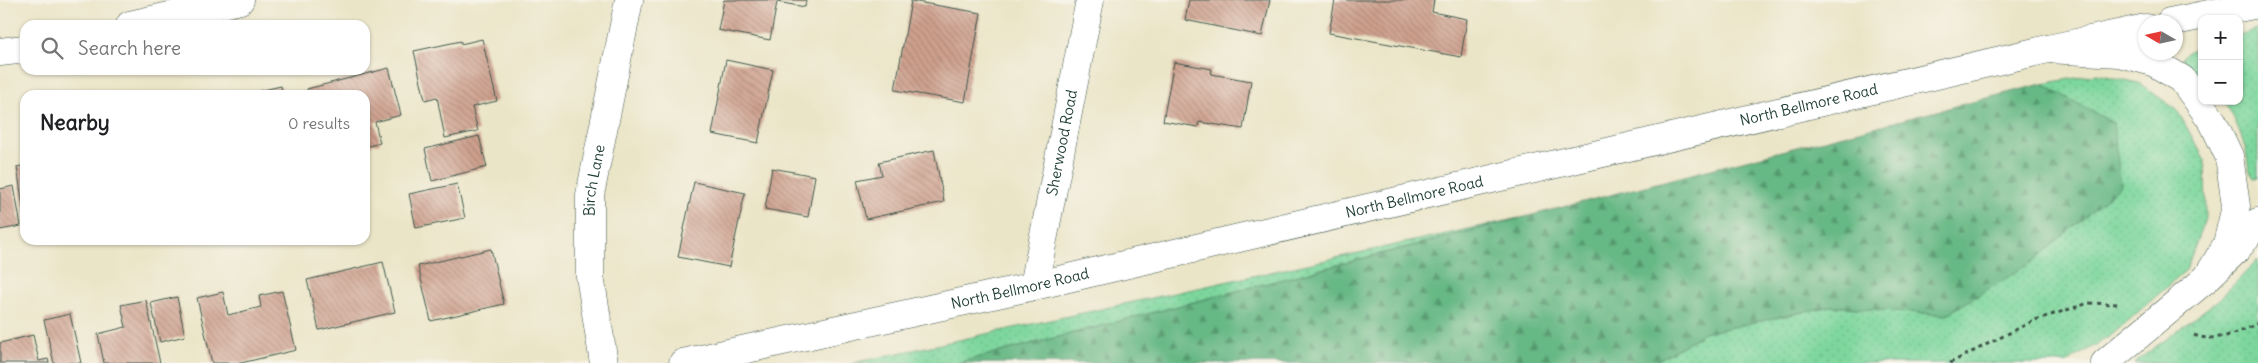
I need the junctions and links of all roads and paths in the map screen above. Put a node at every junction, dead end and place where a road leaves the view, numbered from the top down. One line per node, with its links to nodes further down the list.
1 (240, 0): 6 (main road)
2 (629, 0): 14 (main road, Birch Lane)
3 (1090, 0): 13 (main road, Sherwood Road)
4 (2258, 4): 5 (main road)
5 (2183, 19)
6 (152, 20)
7 (2138, 30): 8 (main road, North Bellmore Road)
8 (2048, 48): 12 (main road); 13 (main road, North Bellmore Road)
9 (20, 50): 10 (main road)
10 (0, 52)
11 (2258, 222): 12 (main road)
12 (2207, 278): 16 (main road)
13 (1034, 286): 15 (main road, North Bellmore Road)
14 (604, 363)
15 (683, 363)
16 (2105, 363)

